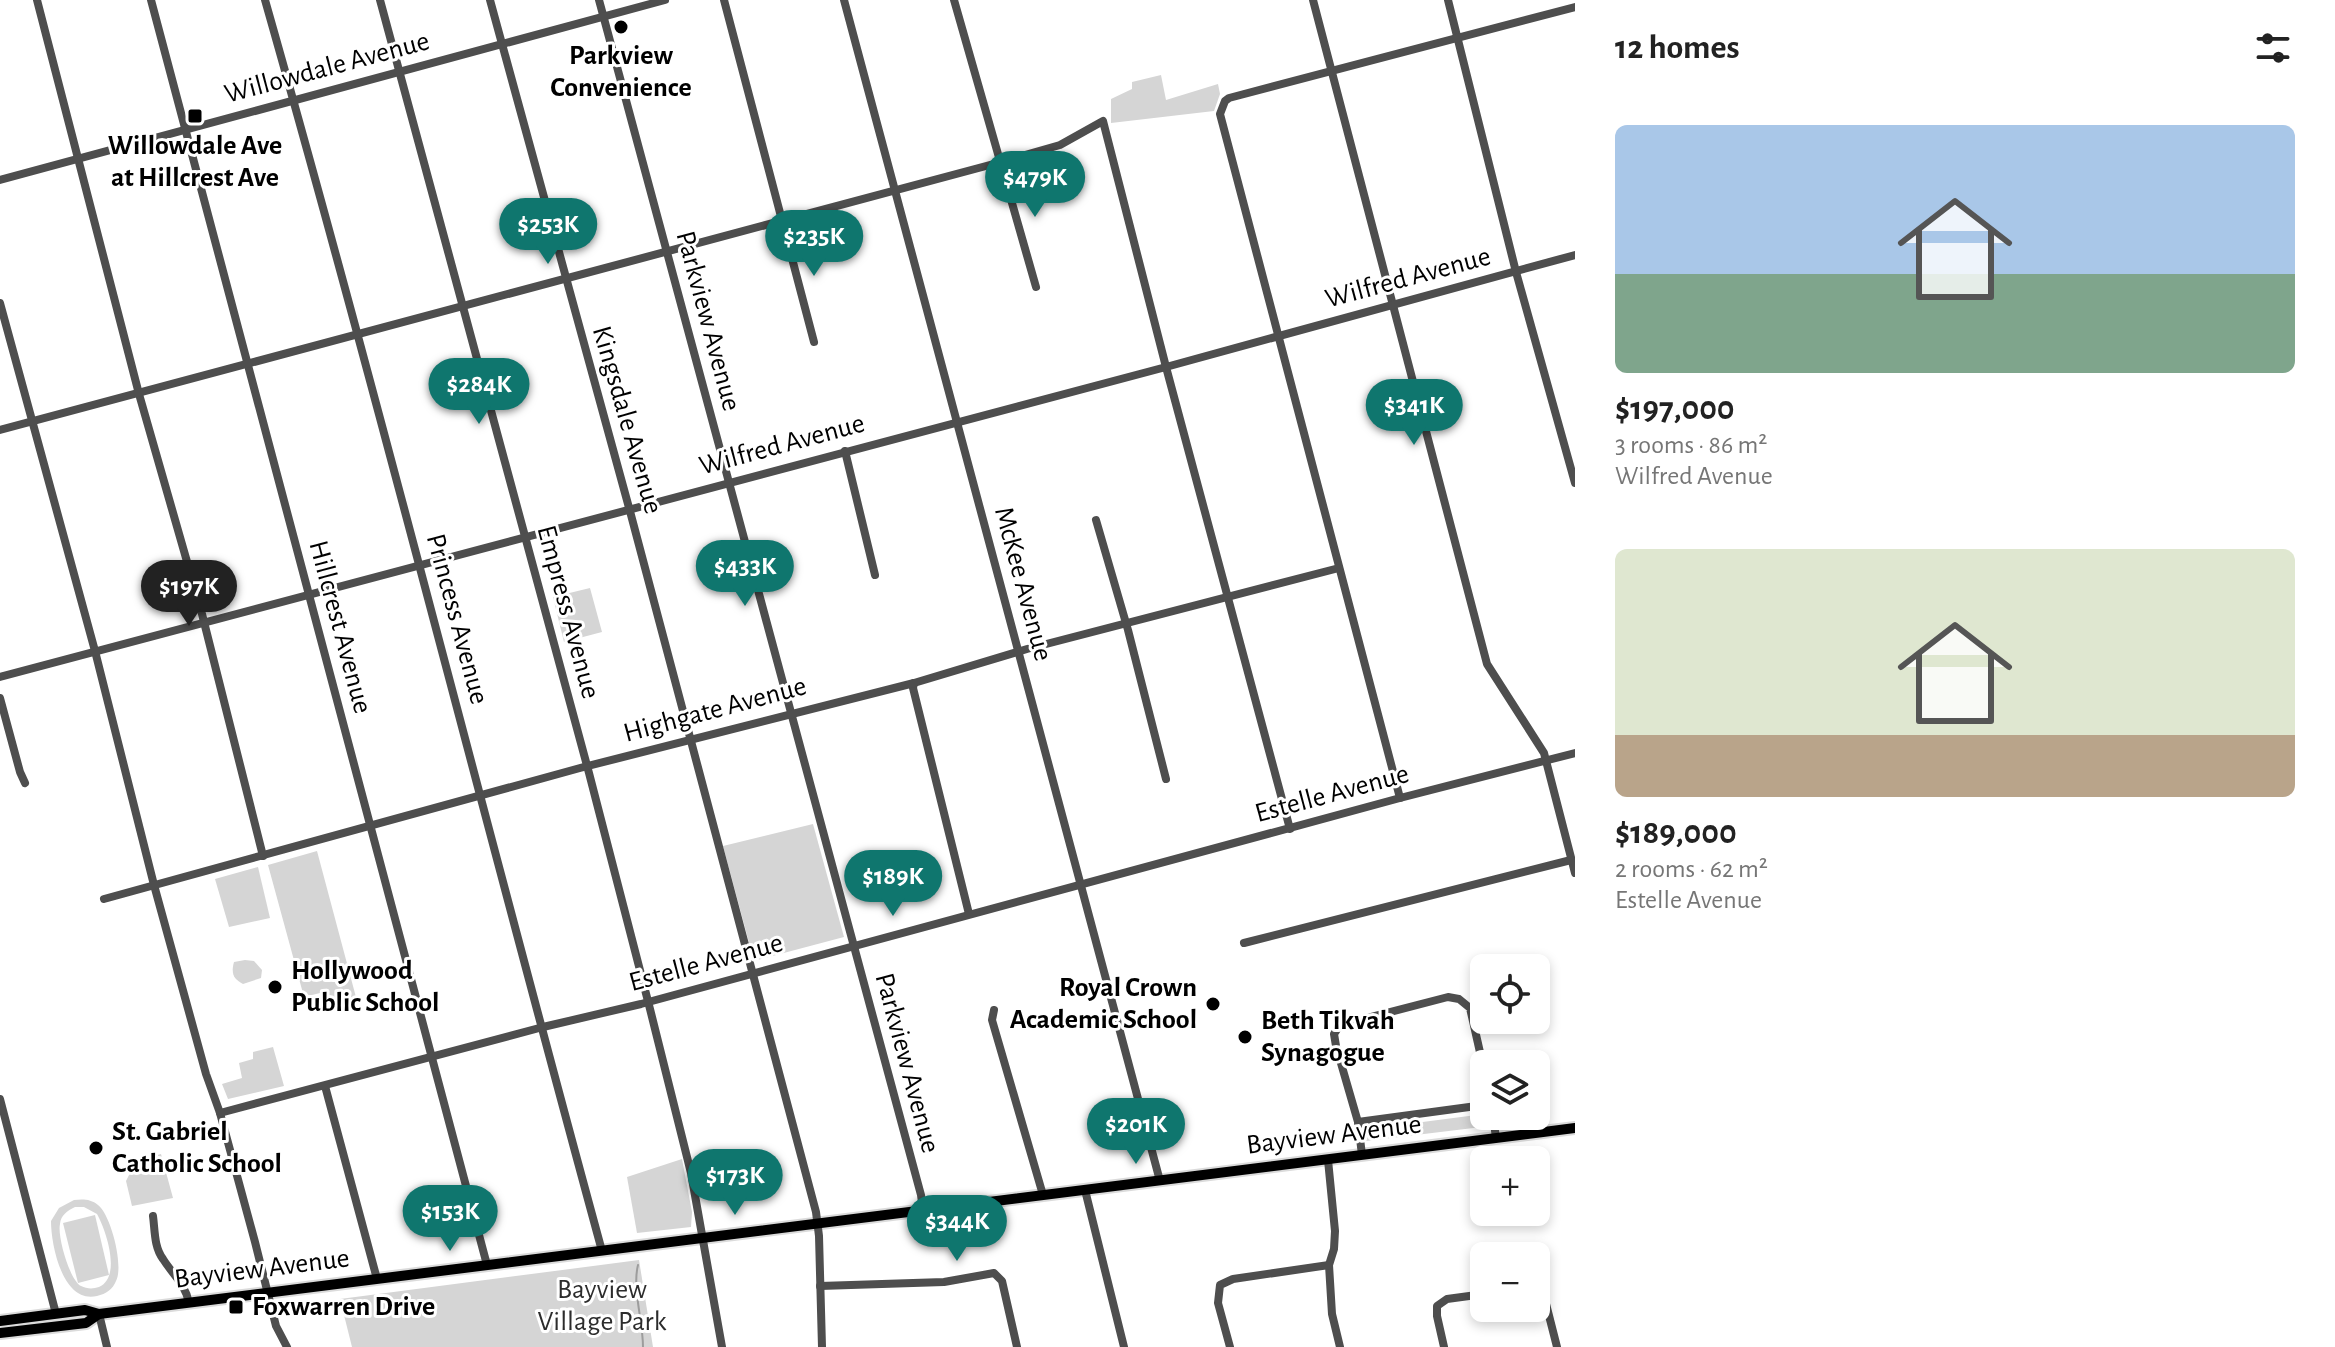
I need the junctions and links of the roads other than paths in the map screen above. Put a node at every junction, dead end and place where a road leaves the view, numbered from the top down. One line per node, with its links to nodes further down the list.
1 (37, 0): 21 (street)
2 (151, 0): 20 (street, Hillcrest Avenue)
3 (265, 0): 19 (street, Princess Avenue)
4 (380, 0): 17 (street, Empress Avenue)
5 (490, 0): 16 (street, Kingsdale Avenue)
6 (599, 0): 14 (street, Parkview Avenue)
7 (665, 0): 14 (street, Willowdale Avenue)
8 (724, 0): 25 (street)
9 (844, 0): 24 (street, McKee Avenue)
10 (954, 0): 22 (street)
11 (1313, 0): 18 (street)
12 (1448, 0): 15 (street)
13 (1575, 7): 15 (street)
14 (604, 17): 16 (street, Willowdale Avenue); 26 (street, Parkview Avenue)
15 (1458, 37): 18 (street); 28 (street)
16 (502, 44): 17 (street, Willowdale Avenue); 29 (street, Kingsdale Avenue)
17 (399, 71): 19 (street, Willowdale Avenue); 33 (street, Empress Avenue)
18 (1332, 72): 32 (street); 35 (street)
19 (295, 100): 20 (street, Willowdale Avenue); 34 (street, Princess Avenue)
20 (185, 128): 21 (street, Willowdale Avenue); 37 (street, Hillcrest Avenue)
21 (79, 158): 23 (street, Willowdale Avenue); 39 (street)
22 (1001, 162): 24 (street); 30 (street); 38 (street)
23 (0, 180)
24 (896, 189): 25 (street); 40 (street, McKee Avenue)
25 (782, 221): 26 (street); 36 (street)
26 (667, 250): 29 (street); 44 (street, Parkview Avenue)
27 (1575, 255): 28 (street, Wilfred Avenue)
28 (1516, 272): 32 (street, Wilfred Avenue); 45 (street)
29 (564, 278): 33 (street); 46 (street, Kingsdale Avenue)
30 (1036, 287)
31 (0, 303): 41 (street)
32 (1393, 304): 35 (street, Wilfred Avenue); 64 (street)
33 (463, 307): 34 (street); 48 (street, Empress Avenue)
34 (356, 335): 37 (street); 49 (street, Princess Avenue)
35 (1277, 335): 38 (street, Wilfred Avenue); 50 (street)
36 (814, 342)
37 (246, 363): 39 (street); 52 (street, Hillcrest Avenue)
38 (1166, 367): 40 (street, Wilfred Avenue); 53 (street)
39 (139, 394): 41 (street); 54 (street)
40 (957, 421): 43 (street, Wilfred Avenue); 57 (street, McKee Avenue)
41 (31, 422): 42 (street); 56 (street)
42 (0, 430)
43 (845, 451): 44 (street, Wilfred Avenue); 51 (street)
44 (728, 481): 46 (street, Wilfred Avenue); 61 (street, Parkview Avenue)
45 (1575, 483)
46 (628, 508): 48 (street, Wilfred Avenue); 62 (street, Kingsdale Avenue)
47 (1096, 520): 55 (street)
48 (525, 536): 49 (street, Wilfred Avenue); 65 (street, Empress Avenue)
49 (420, 564): 52 (street, Wilfred Avenue); 68 (street, Princess Avenue)
50 (1339, 568): 53 (street, Highgate Avenue); 69 (street)
51 (875, 575)
52 (308, 594): 54 (street, Wilfred Avenue); 70 (street, Hillcrest Avenue)
53 (1230, 598): 55 (street, Highgate Avenue); 71 (street)
54 (204, 622): 56 (street, Wilfred Avenue); 72 (street)
55 (1126, 625): 57 (street, Highgate Avenue); 66 (street)
56 (95, 651): 58 (street, Wilfred Avenue); 76 (street)
57 (1019, 652): 59 (street, Highgate Avenue); 75 (street, McKee Avenue)
58 (0, 677)
59 (914, 683): 61 (street, Highgate Avenue); 78 (street)
60 (0, 698): 67 (street)
61 (790, 713): 62 (street, Highgate Avenue); 80 (street, Parkview Avenue)
62 (690, 740): 65 (street, Highgate Avenue); 81 (street, Kingsdale Avenue)
63 (1575, 753): 64 (street, Estelle Avenue)
64 (1546, 761): 69 (street, Estelle Avenue); 73 (street)
65 (587, 766): 68 (street, Highgate Avenue); 82 (street, Empress Avenue)
66 (1166, 779)
67 (25, 783)
68 (481, 796): 70 (street, Highgate Avenue); 84 (street, Princess Avenue)
69 (1400, 798): 71 (street, Estelle Avenue)
70 (370, 824): 72 (street, Highgate Avenue); 86 (street, Hillcrest Avenue)
71 (1290, 829): 75 (street, Estelle Avenue)
72 (263, 856): 76 (street, Highgate Avenue)
73 (1571, 860): 74 (street); 79 (street)
74 (1575, 873)
75 (1080, 884): 78 (street, Estelle Avenue); 97 (street, McKee Avenue)
76 (154, 885): 77 (street, Highgate Avenue); 90 (street)
77 (104, 899)
78 (969, 914): 80 (street, Estelle Avenue)
79 (1244, 943)
80 (852, 945): 81 (street, Estelle Avenue); 100 (street, Parkview Avenue)
81 (752, 973): 82 (street, Estelle Avenue); 102 (street, Kingsdale Avenue)
82 (648, 1002): 84 (street, Estelle Avenue); 103 (street, Empress Avenue)
83 (994, 1010): 99 (street)
84 (543, 1027): 86 (street, Estelle Avenue); 104 (street, Princess Avenue)
85 (1479, 1050): 91 (street)
86 (432, 1058): 87 (street, Estelle Avenue); 105 (street, Hillcrest Avenue)
87 (325, 1086): 90 (street, Estelle Avenue); 107 (street)
88 (0, 1099): 112 (street)
89 (1470, 1107): 91 (street)
90 (220, 1113): 109 (street)
91 (1358, 1122): 95 (street)
92 (1575, 1128): 94 (main road, Bayview Avenue)
93 (1495, 1130): 94 (street)
94 (1496, 1138): 95 (main road, Bayview Avenue)
95 (1362, 1155): 96 (main road, Bayview Avenue)
96 (1328, 1160): 97 (main road, Bayview Avenue); 106 (street)
97 (1160, 1181): 98 (main road, Bayview Avenue)
98 (1085, 1190): 99 (main road, Bayview Avenue); 123 (street)
99 (1043, 1195): 100 (main road, Bayview Avenue)
100 (923, 1210): 102 (main road, Bayview Avenue)
101 (153, 1216): 111 (street)
102 (818, 1224): 103 (main road, Bayview Avenue); 108 (street, Kingsdale Avenue)
103 (703, 1238): 104 (main road, Bayview Avenue); 120 (street, Empress Avenue)
104 (602, 1251): 105 (main road, Bayview Avenue)
105 (487, 1265): 107 (main road, Bayview Avenue)
106 (1329, 1265): 124 (street); 125 (street)
107 (377, 1279): 109 (main road, Bayview Avenue)
108 (820, 1286): 121 (street, Kingsdale Avenue); 122 (street)
109 (268, 1293): 111 (main road, Bayview Avenue); 119 (street)
110 (1470, 1296): 126 (street)
111 (189, 1303): 113 (main road, Bayview Avenue)
112 (56, 1314): 113 (main road, Bayview Avenue); 115 (main road, Bayview Avenue); 116 (main road)
113 (99, 1314): 116 (main road, Bayview Avenue); 118 (street)
114 (1550, 1320): 127 (street)
115 (0, 1321)
116 (17, 1331): 117 (main road, Bayview Avenue)
117 (0, 1333)
118 (107, 1347)
119 (287, 1347)
120 (722, 1347)
121 (822, 1347)
122 (1017, 1347)
123 (1124, 1347)
124 (1230, 1347)
125 (1340, 1347)
126 (1444, 1347)
127 (1557, 1347)

